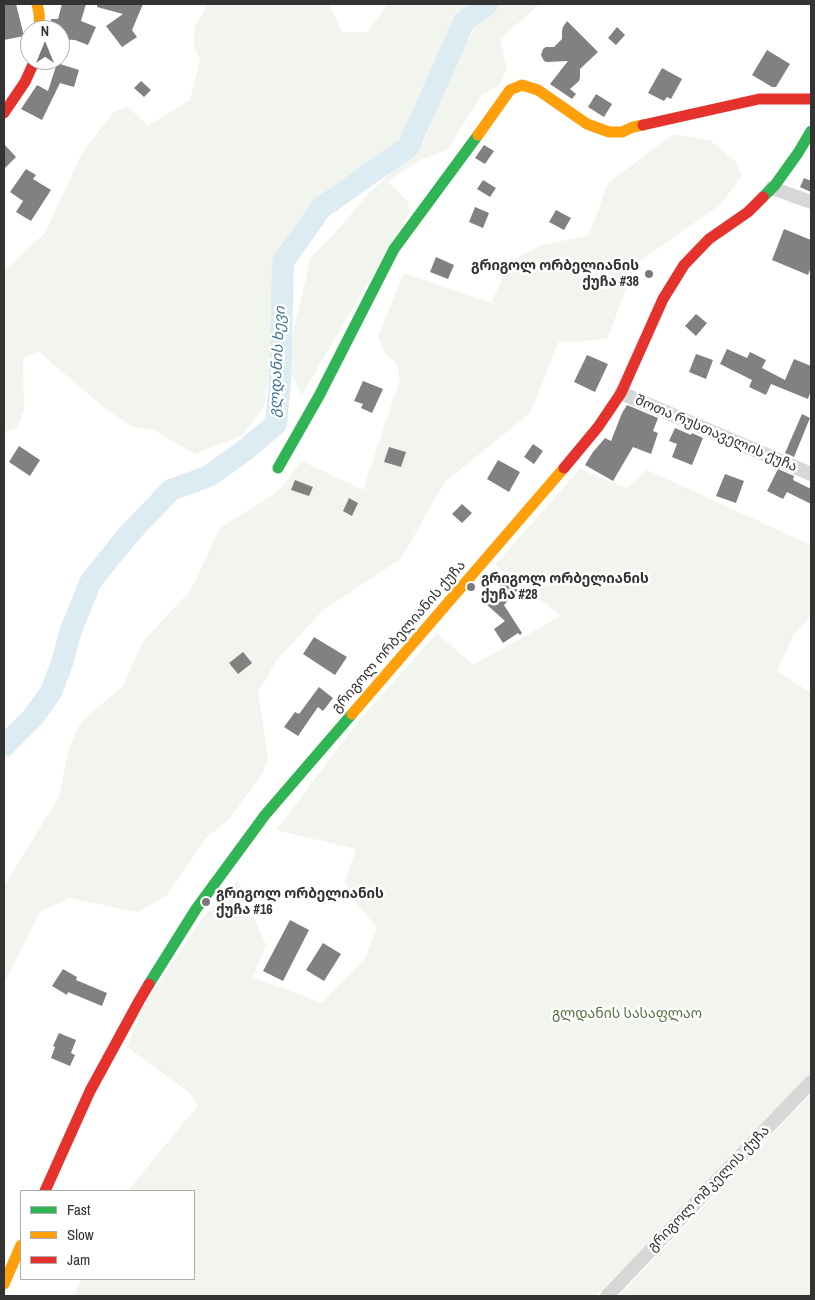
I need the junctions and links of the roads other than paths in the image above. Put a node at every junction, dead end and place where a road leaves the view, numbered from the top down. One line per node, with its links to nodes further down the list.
1 (38, 4): 2 (main road)
2 (39, 20)
3 (30, 70): 5 (main road)
4 (811, 99): 10 (main road)
5 (4, 113)
6 (811, 130): 7 (main road, გრიგოლ ორბელიანის ქუჩა)
7 (772, 188): 8 (street); 9 (main road, გრიგოლ ორბელიანის ქუჩა)
8 (811, 202)
9 (621, 393): 11 (street, შოთა რუსთაველის ქუჩა); 13 (main road, გრიგოლ ორბელიანის ქუჩა)
10 (278, 468)
11 (811, 474)
12 (811, 1082): 16 (street, გრიგოლ ოშკელის ქუჩა)
13 (45, 1190)
14 (20, 1247): 15 (main road)
15 (4, 1284)
16 (607, 1296)

